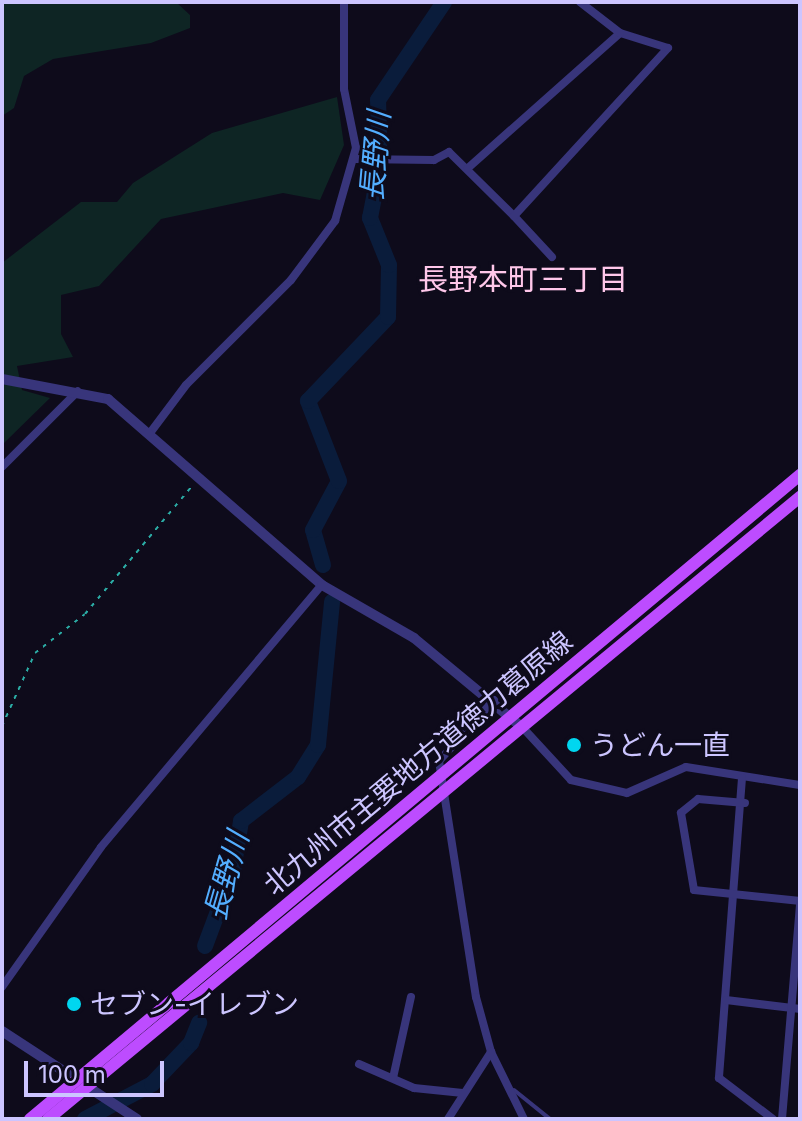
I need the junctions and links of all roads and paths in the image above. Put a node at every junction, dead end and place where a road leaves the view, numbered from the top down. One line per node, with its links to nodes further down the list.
1 (344, 2): 4 (street)
2 (580, 2): 3 (street)
3 (620, 33): 5 (street); 6 (street)
4 (355, 159): 5 (street); 10 (street)
5 (468, 168): 6 (street)
6 (514, 216): 7 (street)
7 (552, 257)
8 (2, 379): 9 (street)
9 (80, 389): 10 (street); 11 (street)
10 (150, 433): 12 (street)
11 (2, 467)
12 (201, 475): 15 (street); 18 (path)
13 (800, 476): 17 (main road, 北九州市主要地方道徳力葛原線)
14 (800, 497): 19 (main road, 北九州市主要地方道徳力葛原線)
15 (322, 585): 16 (street); 27 (street)
16 (494, 700): 17 (street); 20 (street)
17 (510, 716): 19 (street); 20 (main road, 北九州市主要地方道徳力葛原線)
18 (2, 726)
19 (524, 729): 21 (street); 23 (main road, 北九州市主要地方道徳力葛原線)
20 (440, 775): 23 (street); 35 (main road, 北九州市主要地方道徳力葛原線)
21 (742, 778): 22 (street); 24 (street)
22 (800, 785)
23 (443, 792): 32 (street); 35 (main road, 北九州市主要地方道徳力葛原線)
24 (745, 803): 25 (street); 25 (street)
25 (738, 896): 26 (street); 29 (street)
26 (800, 903): 30 (street)
27 (2, 987)
28 (411, 997): 34 (street)
29 (726, 1000): 30 (street); 44 (street)
30 (796, 1008): 45 (street)
31 (2, 1031): 35 (street)
32 (491, 1052): 36 (street); 37 (street)
33 (359, 1064): 34 (street)
34 (393, 1078): 37 (street)
35 (80, 1084): 38 (main road, 北九州市主要地方道徳力葛原線); 39 (main road, 北九州市主要地方道徳力葛原線); 40 (street)
36 (514, 1090): 42 (street); 43 (lane)
37 (463, 1093): 41 (street)
38 (30, 1119)
39 (48, 1119)
40 (137, 1119)
41 (448, 1119)
42 (524, 1119)
43 (550, 1119)
44 (773, 1119)
45 (782, 1119)

